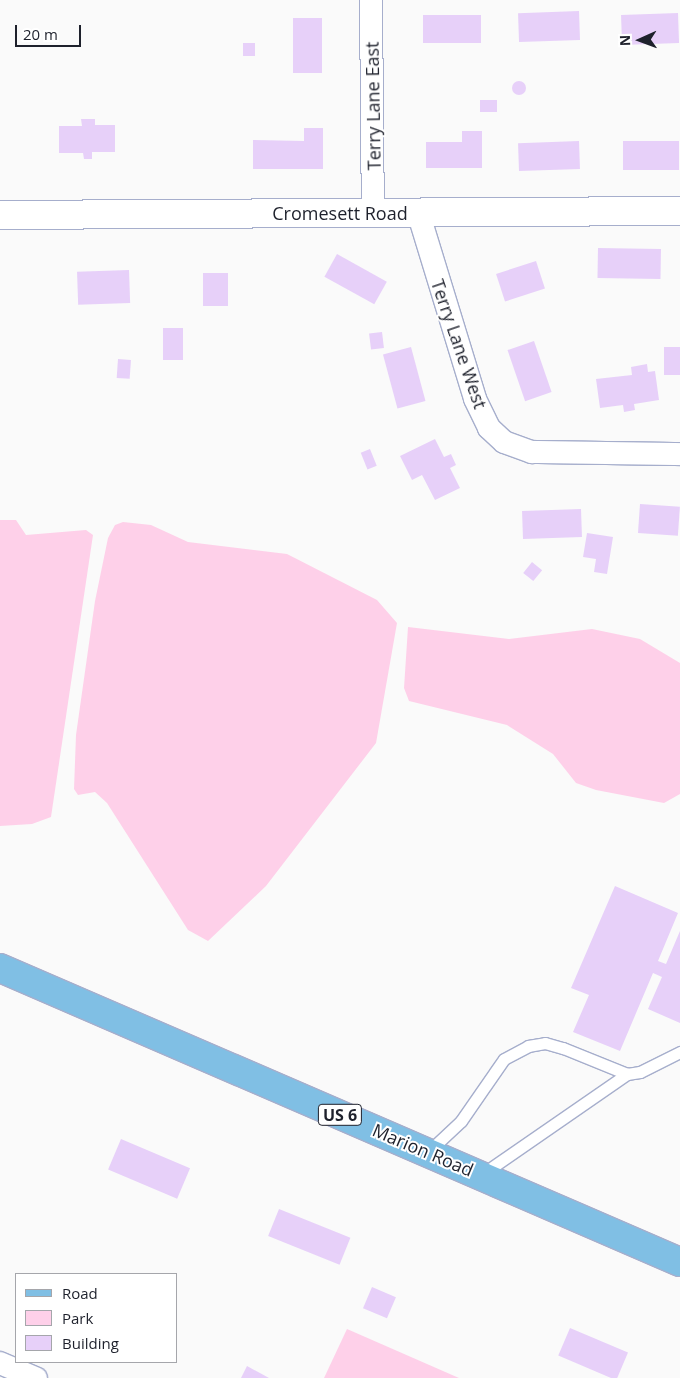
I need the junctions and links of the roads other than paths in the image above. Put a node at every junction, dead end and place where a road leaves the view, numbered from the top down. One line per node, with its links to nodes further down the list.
1 (371, 0): 3 (street, Terry Lane East)
2 (680, 211): 4 (street, Cromesett Road)
3 (373, 212): 4 (street, Cromesett Road); 5 (street, Cromesett Road)
4 (418, 212): 6 (street, Terry Lane West)
5 (0, 215)
6 (680, 454)
7 (0, 968): 10 (main road, Marion Road / US 6)
8 (680, 1052): 9 (lane)
9 (627, 1074): 10 (lane); 11 (lane)
10 (428, 1152): 11 (main road, Marion Road / US 6)
11 (481, 1175): 12 (main road, Marion Road / US 6)
12 (680, 1262)
13 (0, 1363): 14 (street)
14 (36, 1378)

